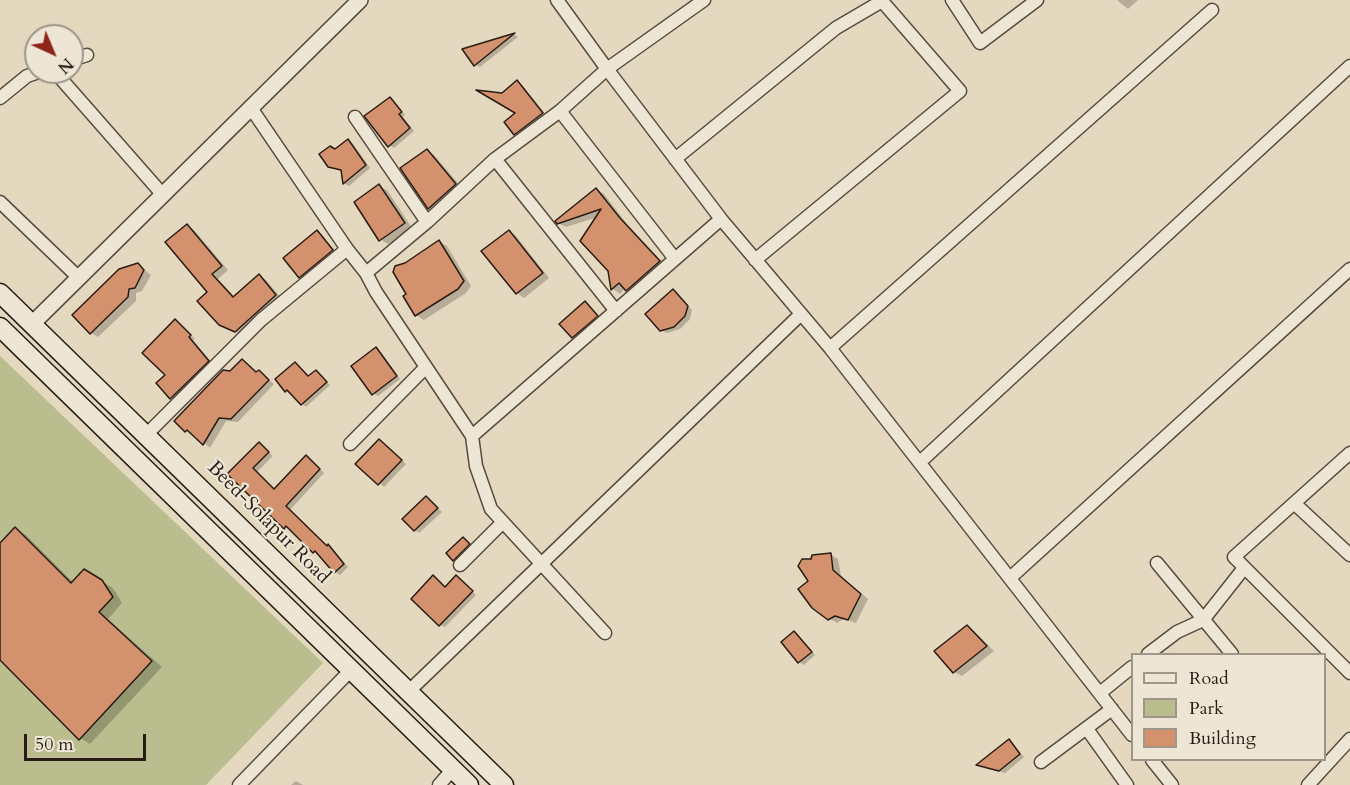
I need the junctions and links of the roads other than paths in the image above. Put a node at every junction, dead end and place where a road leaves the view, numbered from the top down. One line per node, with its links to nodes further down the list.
1 (360, 0): 15 (street)
2 (557, 0): 11 (street)
3 (705, 0): 11 (street)
4 (952, 0): 5 (street)
5 (1036, 0)
6 (883, 1): 19 (street); 26 (street)
7 (1212, 10): 35 (street)
8 (87, 55): 9 (street)
9 (84, 56)
10 (1350, 66): 41 (street)
11 (606, 69): 16 (street); 19 (street)
12 (24, 78): 14 (street)
13 (66, 84): 20 (street)
14 (0, 98)
15 (250, 108): 20 (street); 24 (street)
16 (561, 111): 18 (street); 25 (street)
17 (355, 117): 23 (street)
18 (495, 159): 23 (street); 31 (street)
19 (675, 159): 22 (street)
20 (163, 195): 29 (street)
21 (0, 202): 29 (street)
22 (721, 219): 25 (street); 26 (street)
23 (427, 222): 27 (street)
24 (347, 249): 27 (street); 37 (street)
25 (675, 259): 31 (street)
26 (755, 260): 32 (street)
27 (366, 273): 36 (street)
28 (1348, 274): 49 (street)
29 (79, 278): 33 (street)
30 (0, 293): 33 (main road, Beed-Solapur Road)
31 (616, 311): 38 (street)
32 (801, 314): 35 (street); 45 (street)
33 (32, 324): 37 (main road, Beed-Solapur Road)
34 (0, 327): 55 (main road)
35 (830, 348): 41 (street)
36 (426, 367): 38 (street); 39 (street)
37 (147, 434): 57 (main road, Beed-Solapur Road)
38 (472, 436): 43 (street)
39 (350, 444)
40 (1350, 453): 42 (street)
41 (920, 462): 49 (street)
42 (1294, 503): 44 (street); 48 (street)
43 (503, 522): 45 (street); 47 (street)
44 (1350, 555)
45 (542, 563): 51 (street); 57 (street)
46 (1157, 563): 50 (street)
47 (460, 566)
48 (1244, 568): 50 (street); 56 (street)
49 (1010, 578): 58 (street)
50 (1203, 620): 52 (street); 53 (street)
51 (605, 633)
52 (1149, 653)
53 (1231, 653)
54 (1131, 668): 58 (street)
55 (351, 670): 67 (main road); 68 (street)
56 (1350, 673)
57 (408, 692): 71 (main road, Beed-Solapur Road)
58 (1100, 693): 59 (street)
59 (1112, 709): 60 (street); 61 (street)
60 (1087, 729): 65 (street); 72 (street)
61 (1131, 734)
62 (1350, 739): 63 (street)
63 (1326, 759)
64 (1154, 761): 73 (street)
65 (1041, 762)
66 (1321, 763): 74 (street)
67 (453, 769): 69 (street); 70 (main road)
68 (239, 785)
69 (440, 785)
70 (469, 785)
71 (504, 785)
72 (1127, 785)
73 (1172, 785)
74 (1308, 785)

